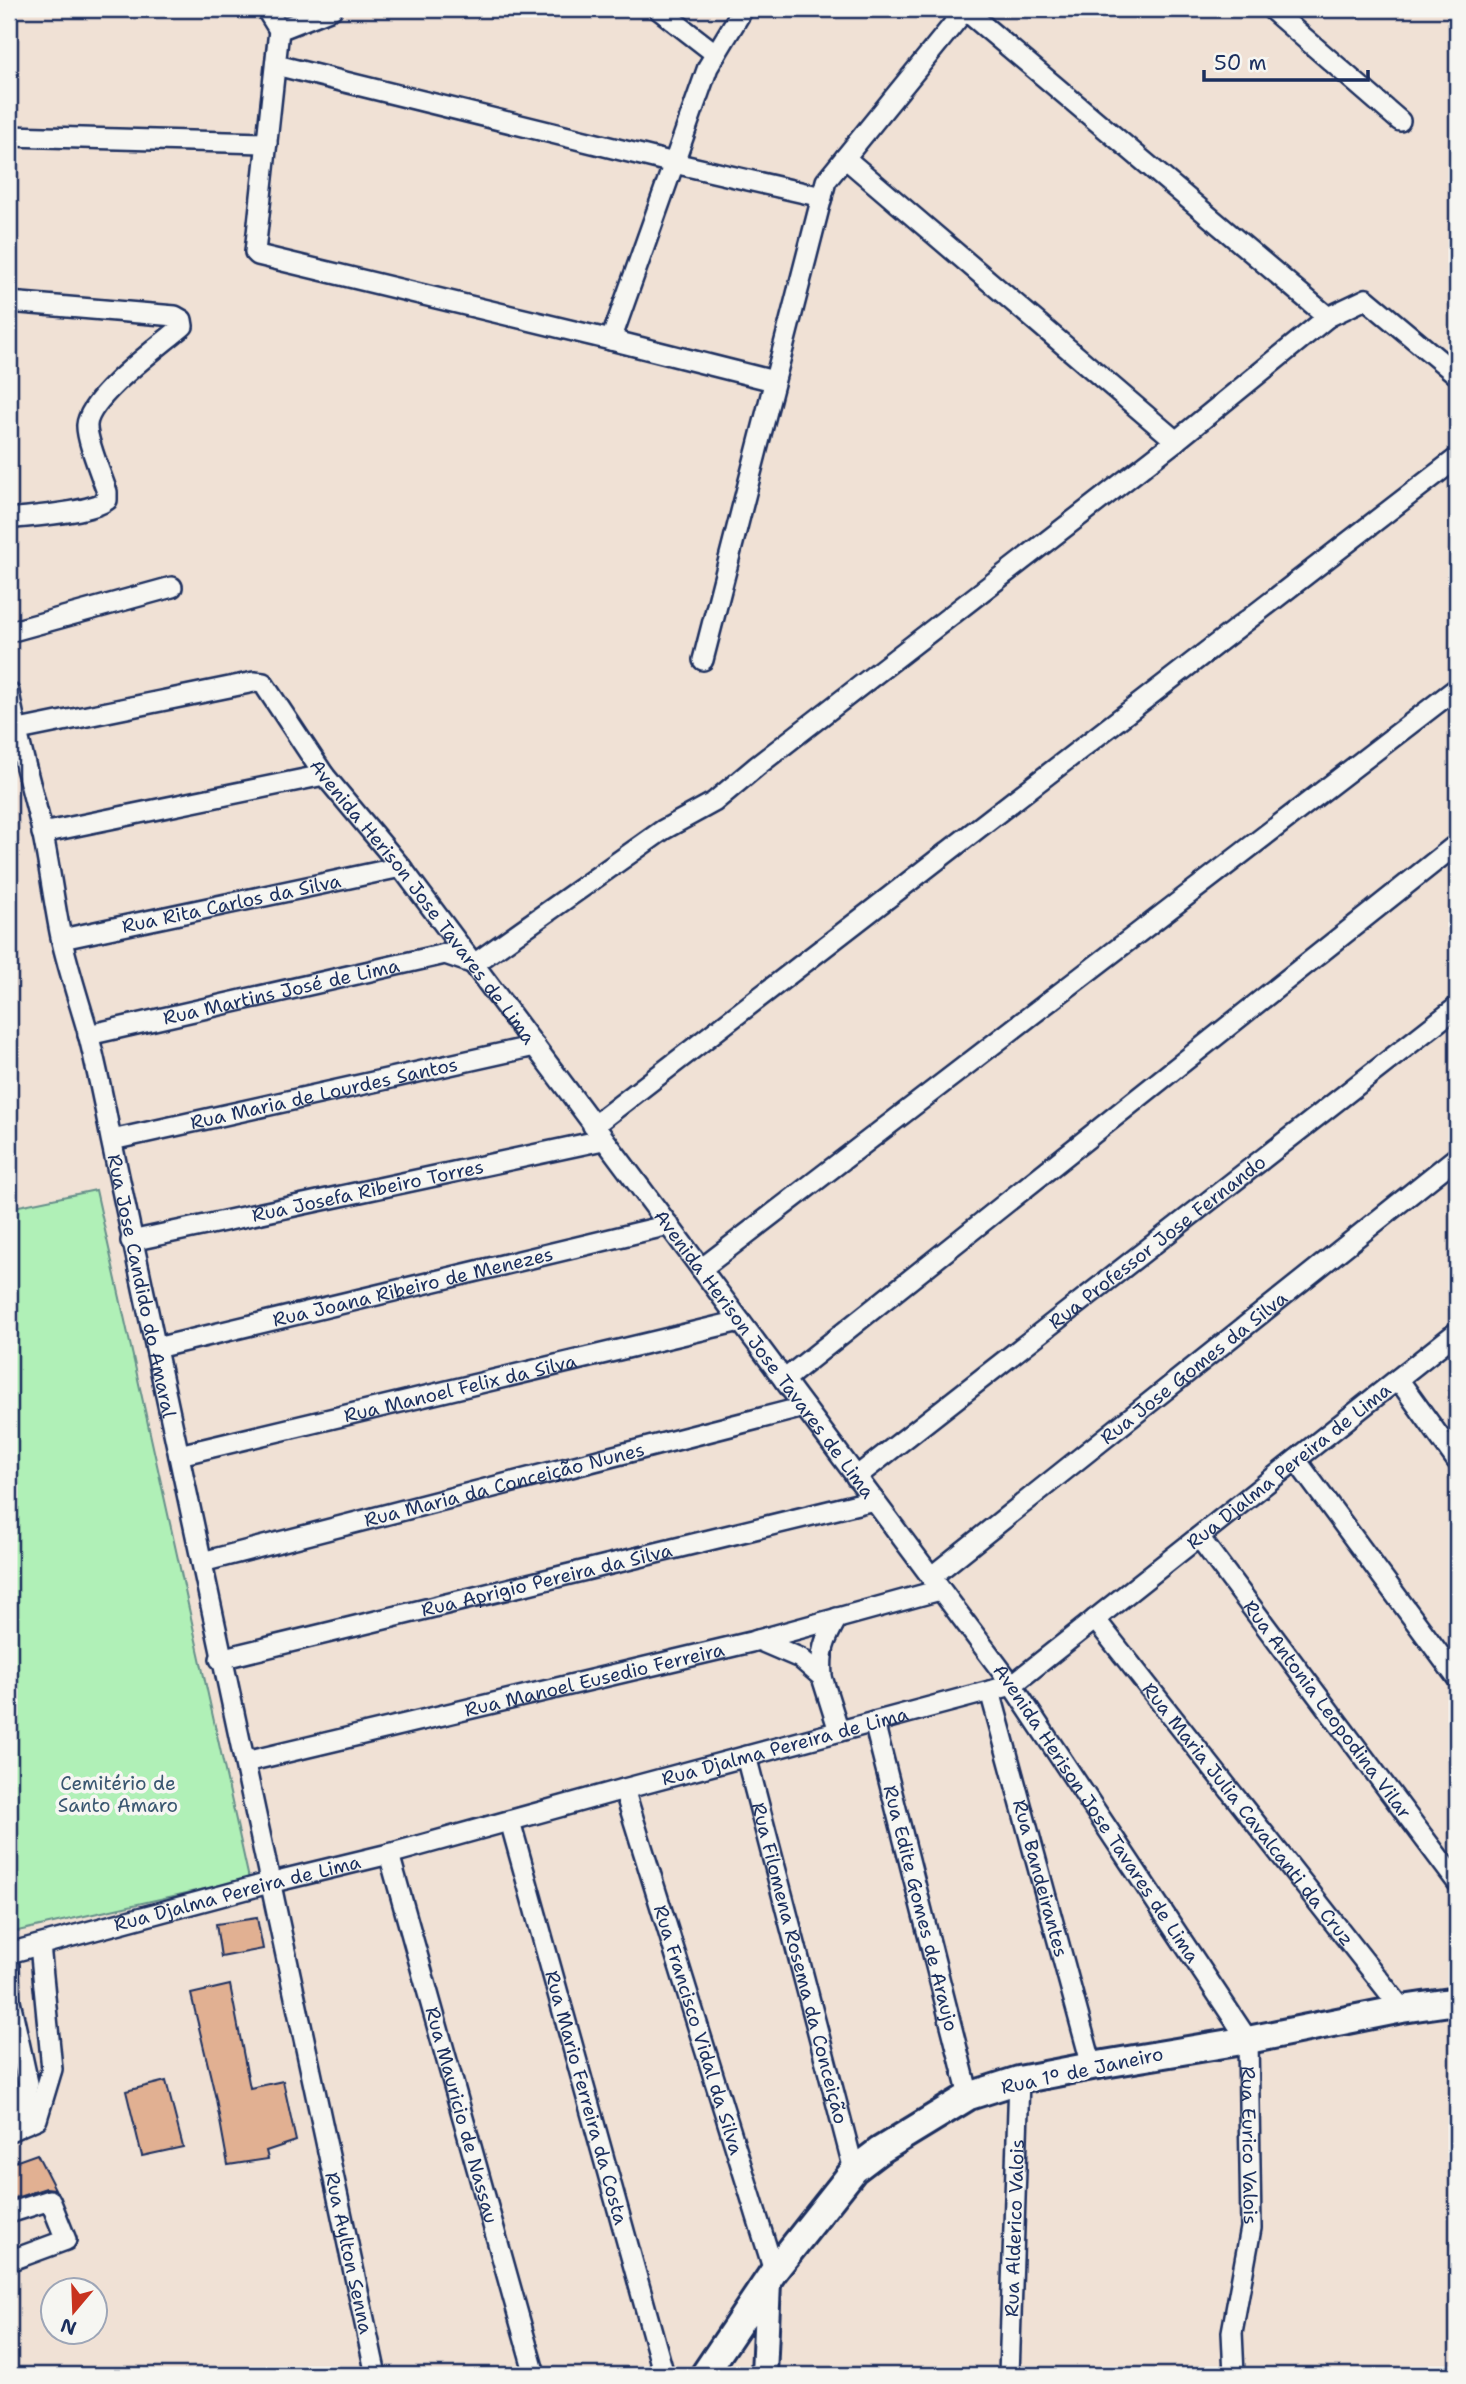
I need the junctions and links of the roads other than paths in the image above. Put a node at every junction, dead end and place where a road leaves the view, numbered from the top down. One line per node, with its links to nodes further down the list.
1 (265, 9): 7 (street)
2 (332, 9): 7 (street)
3 (658, 9): 8 (street)
4 (743, 9): 8 (street)
5 (1271, 9): 10 (street)
6 (965, 10): 13 (street); 17 (street)
7 (279, 30): 9 (street)
8 (716, 54): 14 (street)
9 (275, 65): 12 (street); 14 (street)
10 (1400, 121)
11 (9, 136): 12 (street)
12 (267, 143): 18 (street)
13 (845, 158): 15 (street); 21 (street)
14 (674, 163): 15 (street); 18 (street)
15 (822, 197): 20 (street)
16 (9, 302): 23 (street)
17 (1328, 317): 19 (street); 21 (street)
18 (611, 340): 20 (street)
19 (1457, 375)
20 (775, 381): 26 (street)
21 (1176, 441): 35 (street)
22 (1457, 458): 39 (street)
23 (9, 519)
24 (172, 587): 25 (street)
25 (9, 632)
26 (703, 660)
27 (1457, 688): 44 (street)
28 (9, 692): 29 (street, Rua Jose Candido do Amaral)
29 (12, 732): 30 (street, Avenida Herison Jose Tavares de Lima); 31 (street, Rua Jose Candido do Amaral)
30 (324, 775): 31 (street); 33 (street, Avenida Herison Jose Tavares de Lima)
31 (42, 833): 34 (street, Rua Jose Candido do Amaral)
32 (1457, 844): 49 (street)
33 (401, 867): 34 (street, Rua Rita Carlos da Silva); 35 (street, Avenida Herison Jose Tavares de Lima)
34 (62, 939): 37 (street, Rua Jose Candido do Amaral)
35 (474, 964): 37 (street, Rua Martins José de Lima); 38 (street, Avenida Herison Jose Tavares de Lima)
36 (1457, 1007): 54 (street, Rua Professor Jose Fernando)
37 (88, 1035): 40 (street, Rua Jose Candido do Amaral)
38 (535, 1046): 39 (street, Avenida Herison Jose Tavares de Lima); 40 (street, Rua Maria de Lourdes Santos)
39 (598, 1133): 42 (street, Avenida Herison Jose Tavares de Lima); 43 (street, Rua Josefa Ribeiro Torres)
40 (112, 1140): 43 (street, Rua Jose Candido do Amaral)
41 (1457, 1157): 58 (street, Rua Jose Gomes da Silva)
42 (669, 1225): 44 (street, Avenida Herison Jose Tavares de Lima); 47 (street, Rua Joana Ribeiro de Menezes)
43 (131, 1241): 47 (street, Rua Jose Candido do Amaral)
44 (701, 1269): 45 (street, Avenida Herison Jose Tavares de Lima)
45 (740, 1321): 49 (street, Avenida Herison Jose Tavares de Lima); 51 (street, Rua Manoel Felix da Silva)
46 (1457, 1332): 48 (street, Rua Djalma Pereira de Lima)
47 (156, 1348): 51 (street, Rua Jose Candido do Amaral)
48 (1398, 1379): 52 (street, Rua Djalma Pereira de Lima); 53 (street)
49 (784, 1380): 50 (street, Avenida Herison Jose Tavares de Lima)
50 (804, 1407): 54 (street, Avenida Herison Jose Tavares de Lima); 57 (street, Rua Maria da Conceição Nunes)
51 (179, 1455): 57 (street, Rua Jose Candido do Amaral)
52 (1296, 1460): 56 (street, Rua Djalma Pereira de Lima); 64 (street)
53 (1457, 1461)
54 (856, 1477): 55 (street, Avenida Herison Jose Tavares de Lima)
55 (874, 1500): 58 (street, Avenida Herison Jose Tavares de Lima); 62 (street, Rua Aprigio Pereira da Silva)
56 (1199, 1537): 60 (street, Rua Djalma Pereira de Lima); 74 (street, Rua Antonia Leopodina Vilar)
57 (202, 1562): 62 (street, Rua Jose Candido do Amaral)
58 (936, 1584): 59 (street, Rua Manoel Eusedio Ferreira); 65 (street, Avenida Herison Jose Tavares de Lima)
59 (837, 1618): 61 (street, Rua Manoel Eusedio Ferreira); 63 (street)
60 (1095, 1619): 65 (street, Rua Djalma Pereira de Lima); 80 (street, Rua Maria Julia Cavalcanti da Cruz)
61 (758, 1640): 63 (street); 70 (street, Rua Manoel Eusedio Ferreira)
62 (220, 1659): 70 (street, Rua Jose Candido do Amaral)
63 (822, 1677): 68 (street)
64 (1457, 1678)
65 (1012, 1685): 66 (street, Rua Djalma Pereira de Lima); 81 (street, Avenida Herison Jose Tavares de Lima)
66 (990, 1690): 67 (street, Rua Djalma Pereira de Lima); 82 (street, Rua Bandeirantes)
67 (874, 1722): 68 (street, Rua Djalma Pereira de Lima); 84 (street, Rua Edite Gomes de Araujo)
68 (839, 1731): 69 (street, Rua Djalma Pereira de Lima)
69 (746, 1756): 71 (street, Rua Djalma Pereira de Lima); 86 (street, Rua Filomena Rosema da Conceição)
70 (245, 1762): 75 (street, Rua Jose Candido do Amaral)
71 (624, 1789): 72 (street, Rua Djalma Pereira de Lima); 89 (street, Rua Francisco Vidal da Silva)
72 (510, 1821): 73 (street, Rua Djalma Pereira de Lima); 92 (street, Rua Mario Ferreira da Costa)
73 (389, 1854): 75 (street, Rua Djalma Pereira de Lima); 91 (street, Rua Mauricio de Nassau)
74 (1457, 1882)
75 (269, 1883): 76 (street, Rua Djalma Pereira de Lima); 90 (street, Rua Aylton Senna)
76 (40, 1945): 77 (street, Rua Djalma Pereira de Lima); 85 (street)
77 (9, 1953)
78 (9, 1965): 85 (street)
79 (1457, 2001): 80 (main road, Rua 1º de Janeiro)
80 (1402, 2009): 81 (main road, Rua 1º de Janeiro)
81 (1248, 2040): 82 (main road, Rua 1º de Janeiro); 96 (street, Rua Eurico Valois)
82 (1092, 2066): 83 (main road, Rua 1º de Janeiro)
83 (1019, 2080): 84 (main road, Rua 1º de Janeiro); 95 (street, Rua Alderico Valois)
84 (969, 2096): 86 (main road, Rua 1º de Janeiro)
85 (13, 2129)
86 (854, 2170): 89 (main road, Rua 1º de Janeiro)
87 (9, 2213): 88 (street)
88 (9, 2261)
89 (771, 2276): 93 (main road, Rua 1º de Janeiro); 94 (street)
90 (376, 2375)
91 (535, 2375)
92 (664, 2375)
93 (704, 2375)
94 (764, 2375)
95 (1009, 2375)
96 (1234, 2375)

